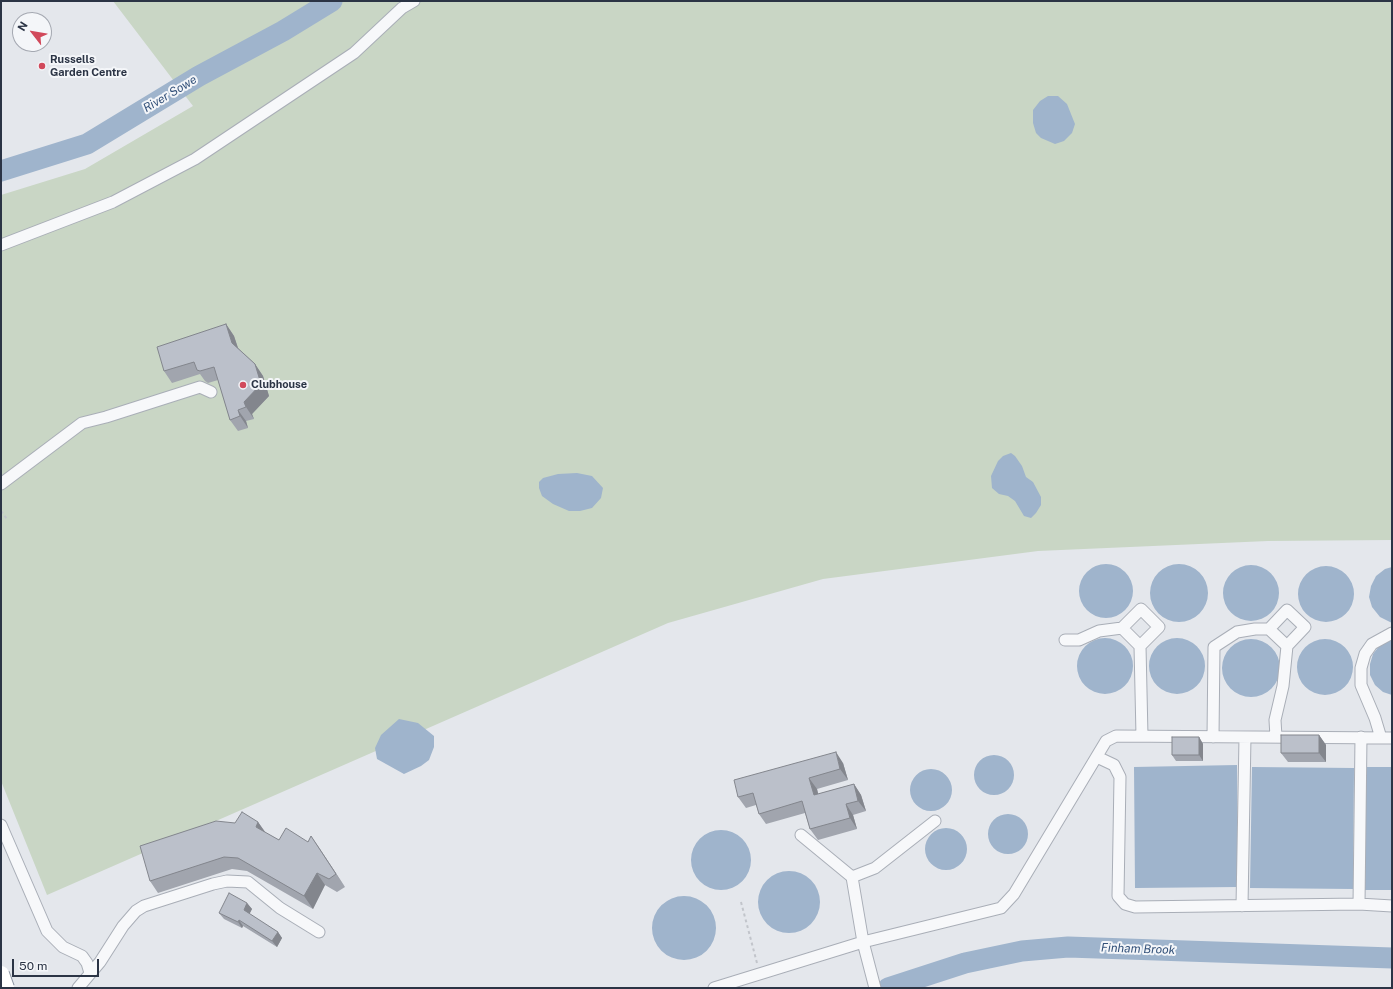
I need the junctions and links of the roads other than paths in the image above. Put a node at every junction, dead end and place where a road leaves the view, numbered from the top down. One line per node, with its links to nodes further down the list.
1 (414, 1): 2 (lane)
2 (1, 245)
3 (211, 392): 4 (lane)
4 (1, 484)
5 (1122, 628): 8 (lane); 9 (lane); 9 (lane)
6 (1270, 629): 10 (lane); 10 (lane); 12 (lane)
7 (1392, 633): 16 (lane)
8 (1065, 640)
9 (1140, 646): 11 (lane)
10 (1287, 646): 14 (lane)
11 (1142, 736): 12 (lane); 17 (lane)
12 (1213, 737): 13 (lane)
13 (1245, 737): 14 (lane); 23 (lane)
14 (1276, 737): 15 (lane)
15 (1361, 737): 16 (lane); 22 (lane)
16 (1386, 738)
17 (1097, 758): 23 (lane); 26 (lane)
18 (935, 821): 21 (lane)
19 (1, 825): 27 (lane)
20 (801, 835): 21 (lane)
21 (852, 877): 26 (lane)
22 (1359, 904): 23 (lane); 24 (lane)
23 (1242, 906)
24 (1392, 906)
25 (319, 932): 27 (lane)
26 (863, 942): 31 (lane); 32 (lane)
27 (90, 973): 30 (lane)
28 (1, 974): 29 (highway, bridge)
29 (6, 988)
30 (78, 988)
31 (714, 988)
32 (875, 988)

